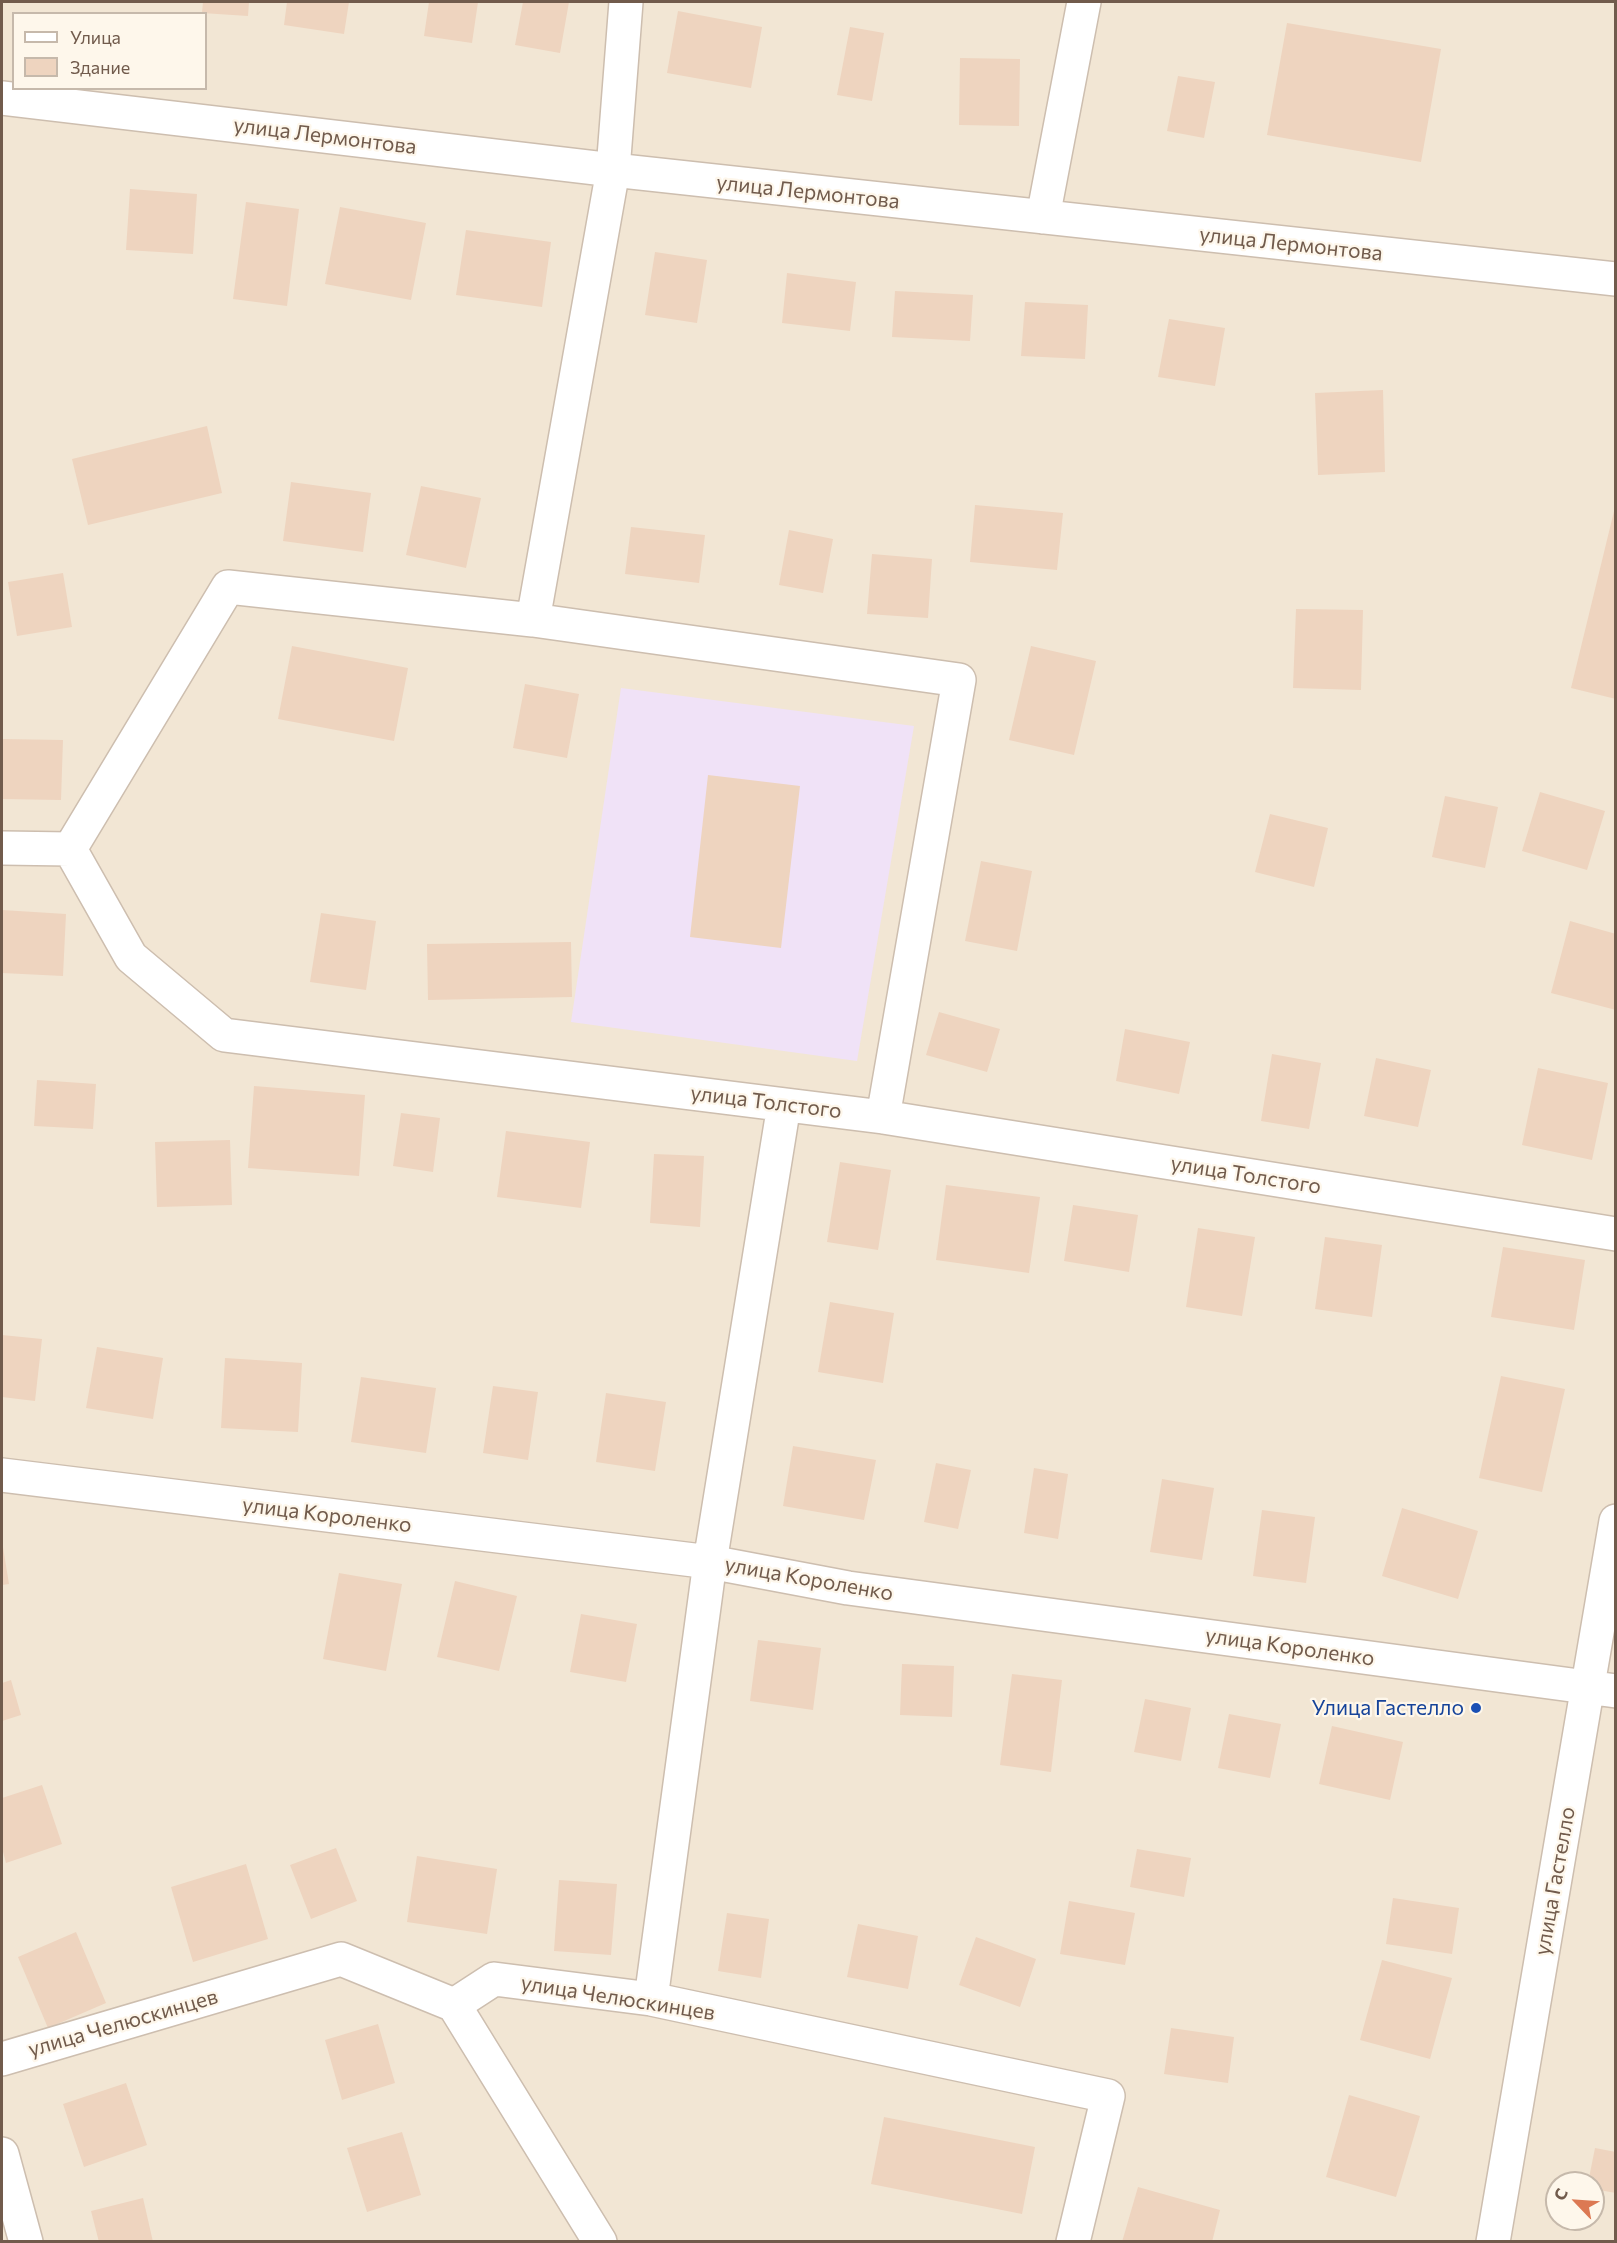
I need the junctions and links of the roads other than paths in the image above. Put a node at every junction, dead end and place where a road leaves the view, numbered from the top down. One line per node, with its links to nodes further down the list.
1 (626, 2): 4 (street)
2 (1084, 2): 5 (street)
3 (2, 98): 4 (street, улица Лермонтова)
4 (613, 170): 5 (street, улица Лермонтова); 7 (street)
5 (1043, 217): 6 (street, улица Лермонтова)
6 (1616, 279)
7 (533, 620): 9 (street); 11 (street)
8 (2, 848): 9 (street)
9 (70, 849): 10 (street, улица Толстого)
10 (784, 1105): 11 (street, улица Толстого); 15 (street)
11 (883, 1117): 12 (street, улица Толстого)
12 (1616, 1234)
13 (2, 1475): 15 (street, улица Короленко)
14 (1616, 1521): 16 (street, улица Гастелло)
15 (710, 1562): 16 (street, улица Короленко); 17 (street)
16 (1602, 1688): 24 (street, улица Гастелло)
17 (651, 2000): 18 (street, улица Челюскинцев); 23 (street, улица Челюскинцев)
18 (454, 2005): 19 (street, улица Челюскинцев); 22 (street)
19 (2, 2059)
20 (2, 2154): 21 (street)
21 (26, 2241)
22 (600, 2241)
23 (1073, 2241)
24 (1493, 2241)

